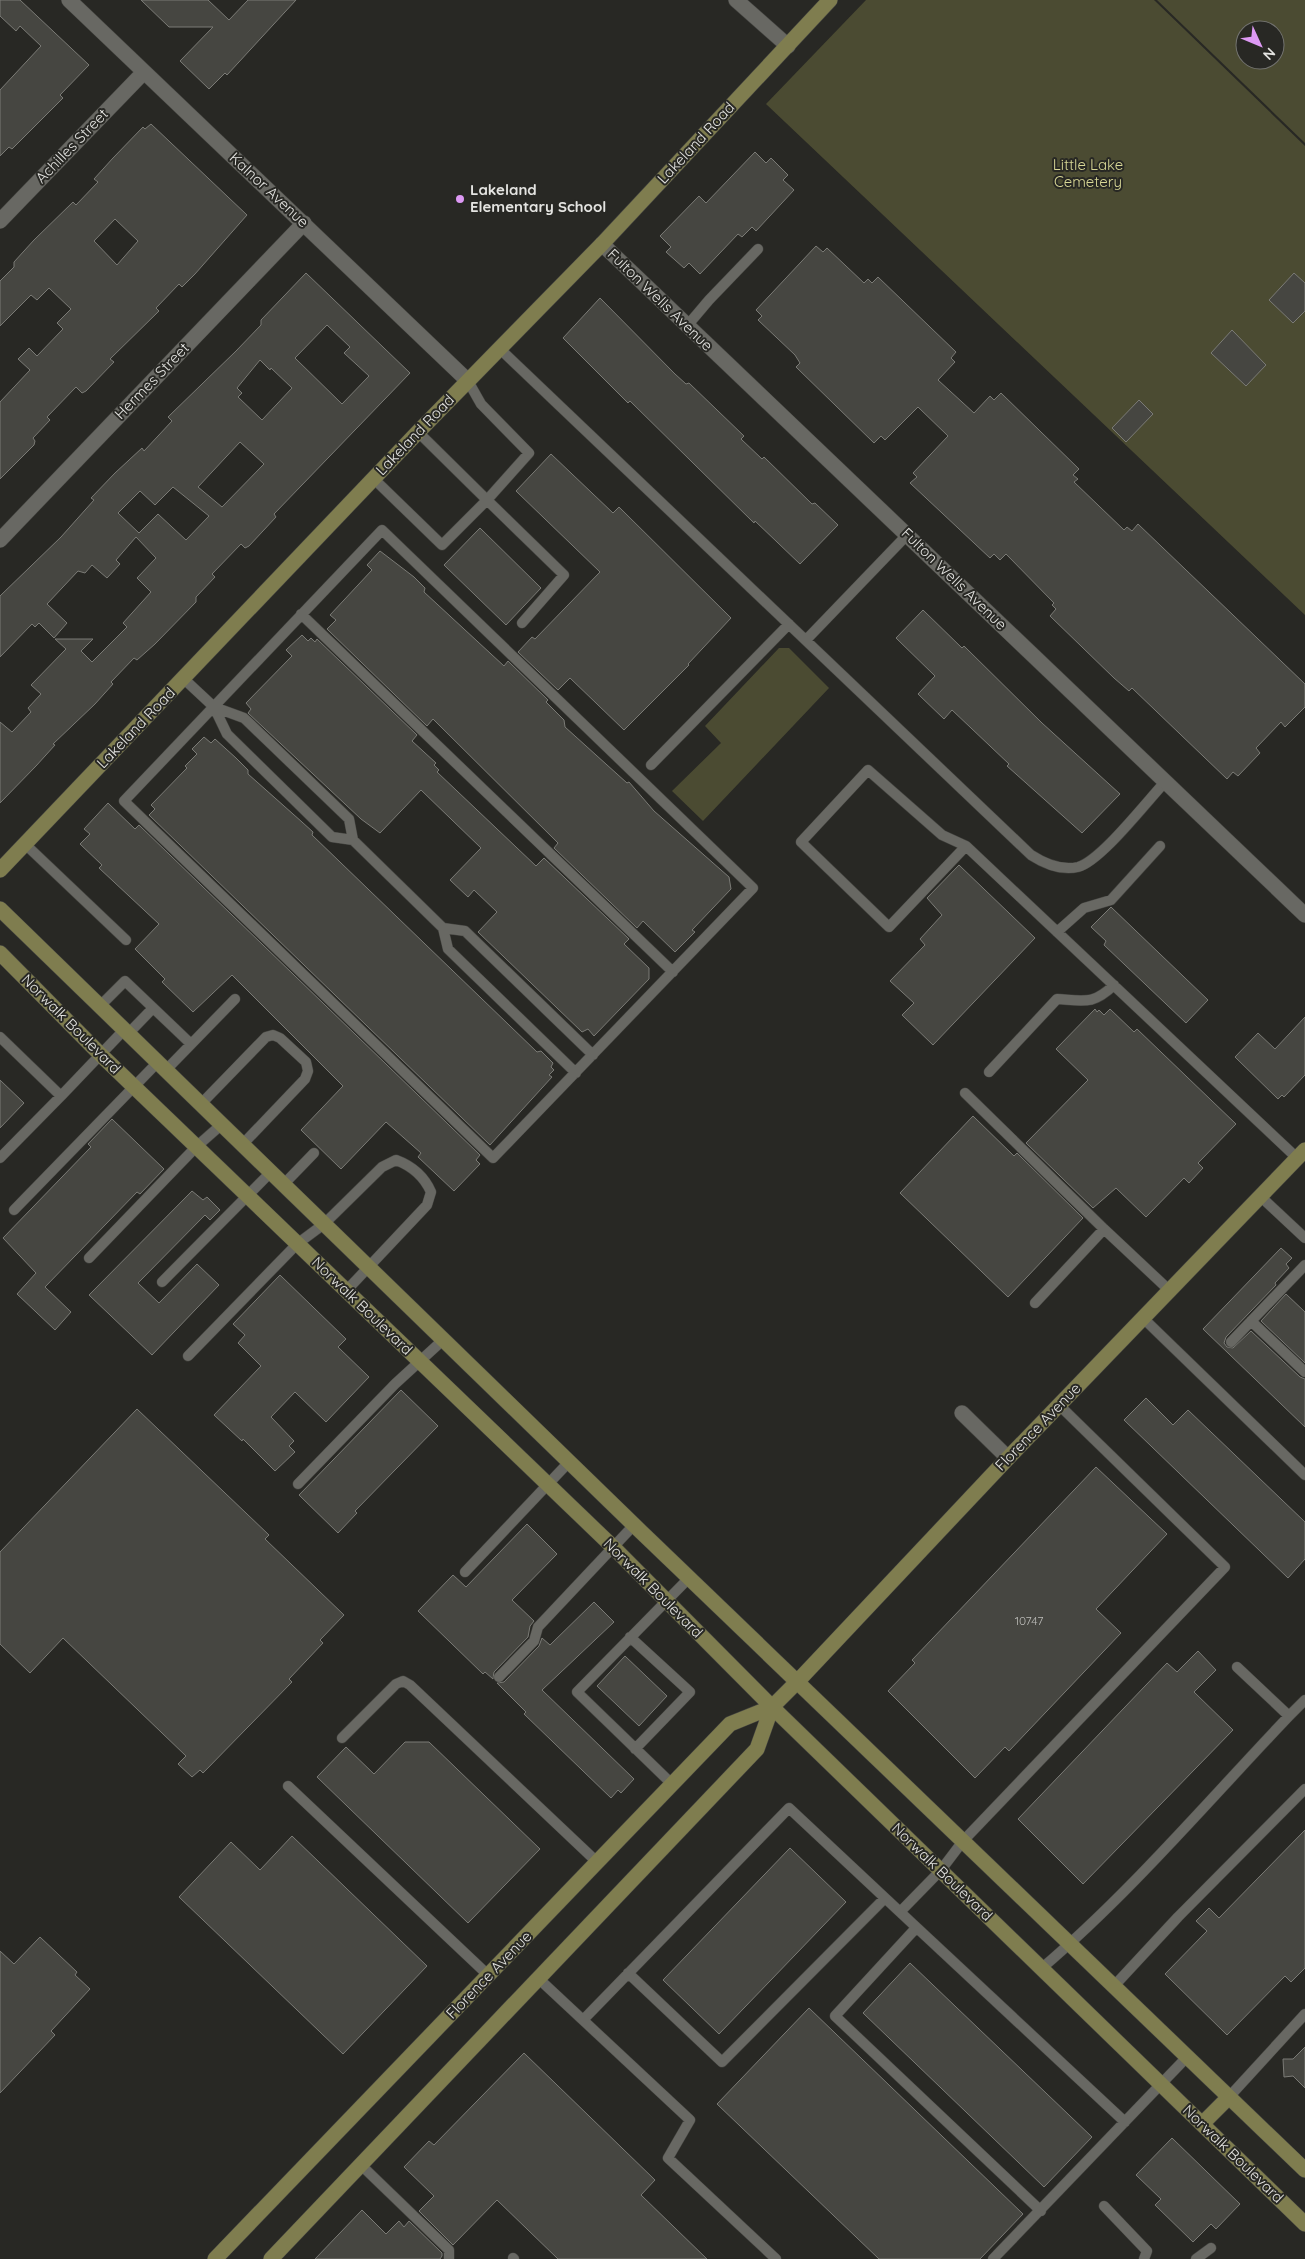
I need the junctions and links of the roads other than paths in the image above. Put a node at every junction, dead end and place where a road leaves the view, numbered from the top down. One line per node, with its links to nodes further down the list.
1 (70, 0): 5 (street, Kalnor Avenue)
2 (736, 0): 4 (street)
3 (830, 0): 4 (main road, Lakeland Road)
4 (788, 46): 8 (main road, Lakeland Road)
5 (144, 72): 6 (street, Achilles Street); 7 (street, Kalnor Avenue)
6 (0, 221)
7 (304, 222): 12 (street, Kalnor Avenue); 17 (street, Hermes Street)
8 (602, 244): 10 (street, Fulton Wells Avenue); 11 (main road, Lakeland Road)
9 (758, 249): 10 (lane)
10 (687, 326): 16 (street, Fulton Wells Avenue)
11 (500, 348): 12 (main road, Lakeland Road); 20 (lane)
12 (468, 381): 13 (main road, Lakeland Road); 15 (lane)
13 (418, 432): 14 (main road, Lakeland Road); 15 (lane)
14 (374, 479): 15 (lane); 22 (main road, Lakeland Road)
15 (487, 500): 19 (lane)
16 (907, 535): 21 (lane); 25 (street, Fulton Wells Avenue)
17 (0, 540)
18 (301, 614): 23 (lane); 37 (lane); 37 (lane)
19 (522, 623)
20 (789, 624): 21 (lane); 24 (lane)
21 (806, 640): 25 (lane)
22 (184, 679): 23 (lane); 27 (main road, Lakeland Road)
23 (214, 707): 26 (lane); 26 (lane); 49 (lane)
24 (652, 765)
25 (1166, 781): 32 (street, Fulton Wells Avenue)
26 (353, 840): 33 (lane)
27 (25, 844): 30 (main road, Lakeland Road); 35 (lane)
28 (966, 846): 28 (lane); 34 (lane)
29 (1160, 846): 34 (lane)
30 (0, 870)
31 (0, 909): 40 (main road, Norwalk Boulevard)
32 (1305, 915)
33 (443, 928): 46 (lane); 49 (lane)
34 (1057, 932): 38 (lane)
35 (126, 940)
36 (0, 953): 45 (main road, Norwalk Boulevard)
37 (673, 972): 46 (lane)
38 (1114, 985): 48 (lane); 58 (lane)
39 (235, 999): 44 (lane)
40 (99, 1007): 41 (lane); 42 (main road, Norwalk Boulevard)
41 (153, 1008): 42 (lane); 44 (lane)
42 (125, 1033): 45 (lane); 47 (main road, Norwalk Boulevard)
43 (0, 1037): 52 (lane)
44 (191, 1044): 47 (lane)
45 (101, 1055): 50 (main road, Norwalk Boulevard); 52 (lane)
46 (593, 1055): 49 (lane)
47 (161, 1067): 50 (lane); 53 (main road, Norwalk Boulevard)
48 (990, 1072)
49 (576, 1073)
50 (135, 1087): 56 (main road, Norwalk Boulevard); 64 (lane)
51 (965, 1093): 66 (lane)
52 (61, 1096): 59 (lane)
53 (200, 1105): 54 (main road, Norwalk Boulevard); 55 (lane)
54 (221, 1125): 55 (main road, Norwalk Boulevard); 56 (lane)
55 (242, 1145): 60 (main road, Norwalk Boulevard)
56 (196, 1147): 62 (main road, Norwalk Boulevard); 69 (lane)
57 (314, 1153): 61 (lane)
58 (1301, 1154): 63 (main road, Florence Avenue)
59 (0, 1158)
60 (270, 1173): 61 (main road, Norwalk Boulevard); 62 (lane)
61 (283, 1185): 65 (main road, Norwalk Boulevard)
62 (246, 1195): 68 (main road, Norwalk Boulevard); 72 (lane)
63 (1260, 1196): 67 (lane); 73 (main road, Florence Avenue)
64 (14, 1210)
65 (324, 1224): 68 (lane); 71 (main road, Norwalk Boulevard); 71 (lane)
66 (1104, 1229): 73 (lane); 75 (lane)
67 (1305, 1238)
68 (297, 1244): 74 (main road, Norwalk Boulevard); 80 (lane)
69 (89, 1258)
70 (1305, 1265): 77 (lane)
71 (368, 1268): 74 (lane); 78 (main road, Norwalk Boulevard)
72 (162, 1282)
73 (1169, 1290): 76 (main road, Florence Avenue)
74 (346, 1291): 81 (main road, Norwalk Boulevard)
75 (1035, 1303)
76 (1143, 1318): 83 (main road, Florence Avenue); 87 (lane)
77 (1251, 1321): 79 (lane); 82 (lane)
78 (443, 1340): 81 (lane); 86 (main road, Norwalk Boulevard)
79 (1231, 1342)
80 (188, 1356)
81 (419, 1361): 88 (lane); 89 (main road, Norwalk Boulevard)
82 (1305, 1372)
83 (1059, 1405): 85 (main road, Florence Avenue); 107 (lane)
84 (962, 1412): 85 (street)
85 (1008, 1458): 98 (main road, Florence Avenue)
86 (569, 1462): 89 (lane); 90 (main road, Norwalk Boulevard)
87 (1305, 1475)
88 (298, 1484)
89 (547, 1484): 91 (main road, Norwalk Boulevard); 92 (lane)
90 (634, 1525): 91 (lane); 93 (main road, Norwalk Boulevard)
91 (612, 1547): 94 (main road, Norwalk Boulevard); 97 (lane)
92 (465, 1572)
93 (689, 1578): 94 (lane); 98 (main road, Norwalk Boulevard)
94 (666, 1600): 95 (lane); 100 (main road, Norwalk Boulevard)
95 (630, 1637): 103 (lane); 103 (lane)
96 (1238, 1667): 101 (lane)
97 (499, 1677)
98 (797, 1682): 100 (main road, Florence Avenue); 107 (main road, Norwalk Boulevard)
99 (1305, 1700): 101 (lane)
100 (772, 1707): 104 (main road, Florence Avenue); 109 (main road, Norwalk Boulevard); 117 (main road, Florence Avenue)
101 (1289, 1716): 113 (lane)
102 (342, 1738): 108 (lane)
103 (635, 1749): 104 (lane)
104 (672, 1784): 108 (main road, Florence Avenue)
105 (288, 1786): 116 (lane)
106 (1305, 1789): 118 (lane)
107 (963, 1841): 109 (lane); 113 (main road, Norwalk Boulevard)
108 (597, 1862): 116 (main road, Florence Avenue)
109 (941, 1870): 111 (lane); 114 (main road, Norwalk Boulevard)
110 (885, 1898): 111 (lane); 115 (lane); 115 (lane)
111 (900, 1912): 112 (lane)
112 (916, 1928): 124 (lane); 129 (lane)
113 (1070, 1944): 114 (lane); 118 (main road, Norwalk Boulevard)
114 (1042, 1968): 122 (main road, Norwalk Boulevard)
115 (628, 1973): 120 (lane)
116 (488, 1976): 132 (main road, Florence Avenue)
117 (538, 1979): 120 (lane); 126 (main road, Florence Avenue)
118 (1114, 1986): 121 (main road, Norwalk Boulevard)
119 (1305, 2014): 123 (lane)
120 (583, 2020): 135 (lane)
121 (1187, 2057): 122 (lane); 123 (main road, Norwalk Boulevard)
122 (1160, 2083): 124 (lane); 125 (main road, Norwalk Boulevard)
123 (1228, 2096): 125 (main road); 127 (main road, Norwalk Boulevard)
124 (1125, 2122): 129 (lane)
125 (1202, 2124): 130 (main road, Norwalk Boulevard)
126 (361, 2165): 133 (main road, Florence Avenue); 134 (lane)
127 (1305, 2170)
128 (1104, 2206): 137 (lane)
129 (1041, 2211): 136 (lane)
130 (1305, 2224)
131 (1211, 2248): 138 (lane)
132 (216, 2259)
133 (272, 2259)
134 (448, 2259)
135 (776, 2259)
136 (993, 2259)
137 (1144, 2259)
138 (1196, 2259)

